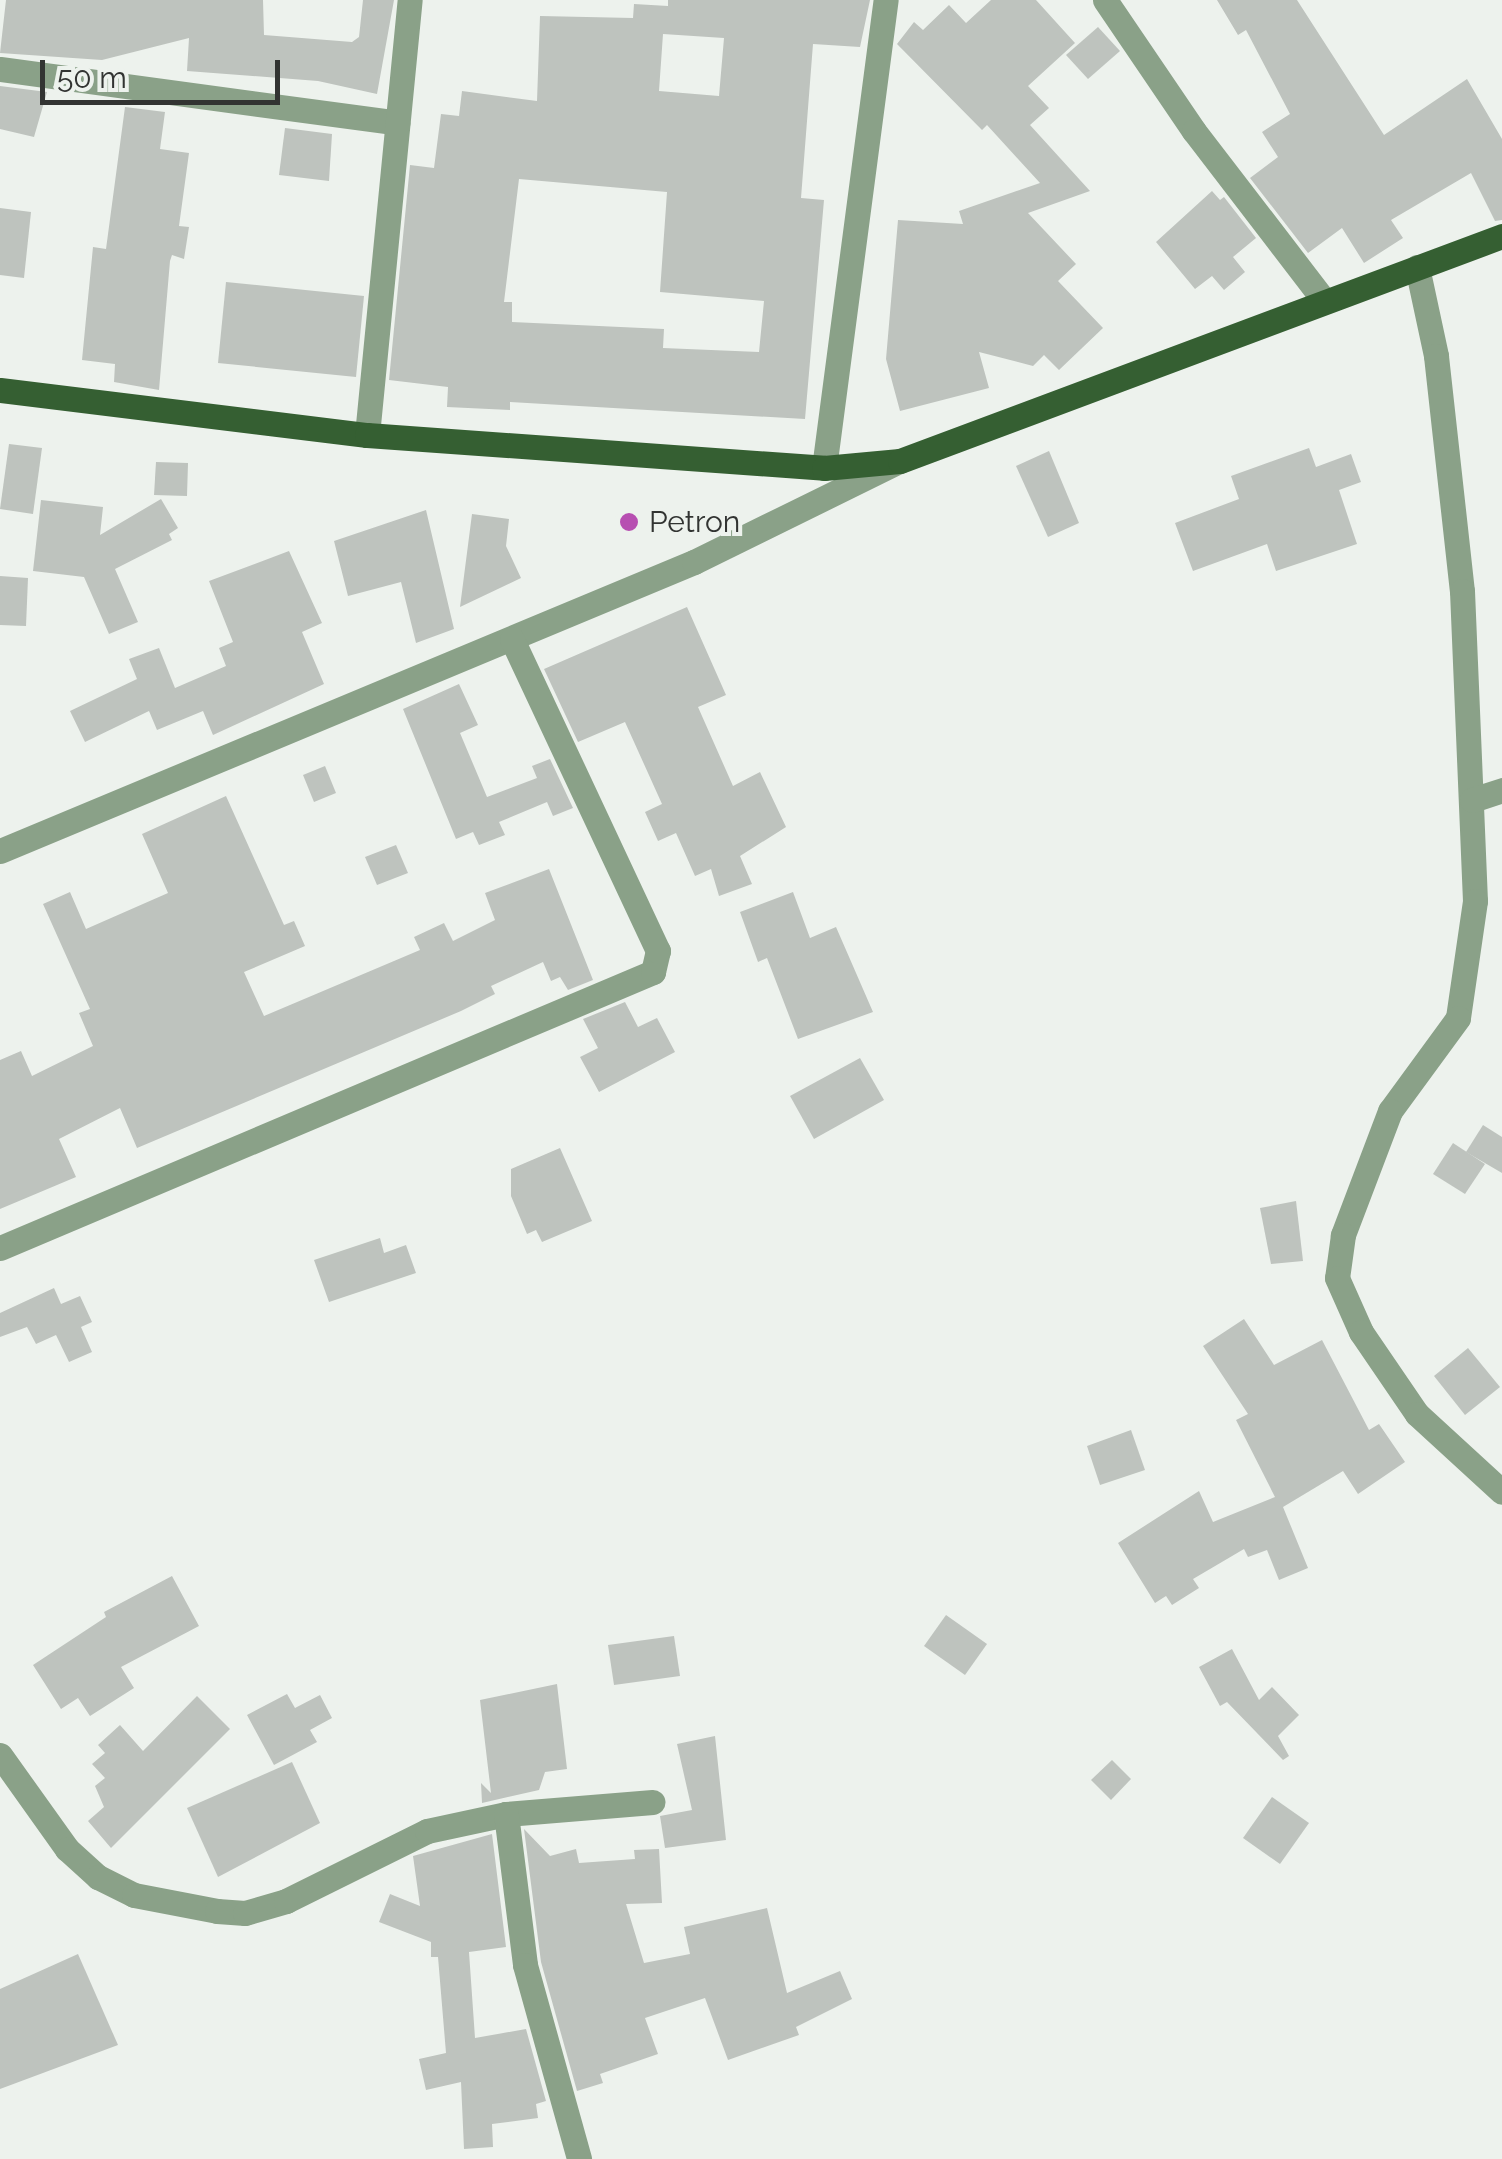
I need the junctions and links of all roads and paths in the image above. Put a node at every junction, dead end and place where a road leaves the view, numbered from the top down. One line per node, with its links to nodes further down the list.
1 (410, 0): 5 (street)
2 (886, 0): 12 (street)
3 (1105, 0): 8 (street)
4 (0, 69): 5 (street)
5 (397, 123): 10 (street)
6 (1502, 236): 7 (main road)
7 (1417, 267): 8 (main road); 15 (street)
8 (1325, 302): 11 (main road)
9 (0, 390): 10 (main road)
10 (367, 435): 12 (main road)
11 (900, 461): 12 (main road); 13 (street)
12 (824, 468)
13 (512, 639): 16 (street); 17 (street)
14 (1502, 790): 15 (street)
15 (1472, 800): 18 (street)
16 (0, 851)
17 (0, 1248)
18 (1502, 1492)
19 (0, 1755): 21 (street)
20 (653, 1802): 21 (street)
21 (506, 1814): 22 (street)
22 (579, 2159)

